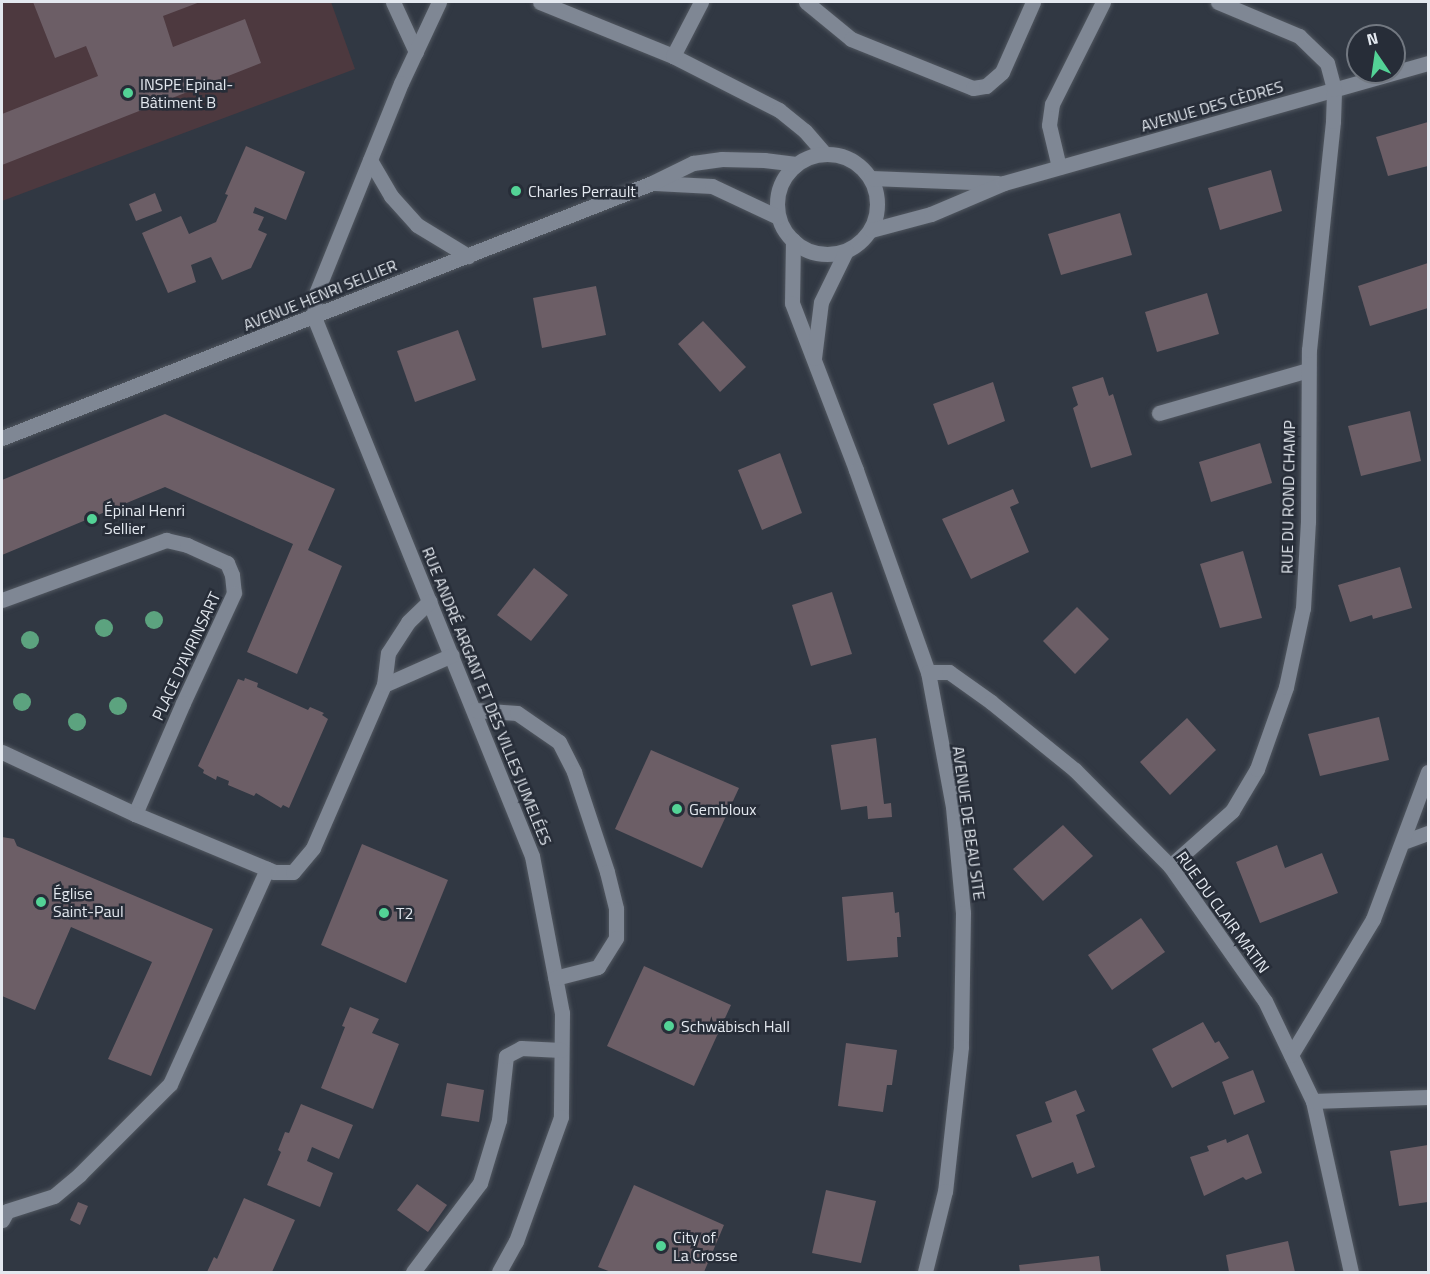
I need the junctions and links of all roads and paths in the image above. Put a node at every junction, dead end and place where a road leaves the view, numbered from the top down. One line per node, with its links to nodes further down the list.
1 (393, 2): 9 (street)
2 (440, 2): 9 (street)
3 (540, 2): 10 (street)
4 (701, 2): 10 (street)
5 (806, 2): 6 (street)
6 (1033, 2)
7 (1103, 2): 16 (street)
8 (1218, 2): 12 (street)
9 (416, 52): 14 (street)
10 (673, 56): 13 (street)
11 (1428, 63): 12 (street, AVENUE DES CÈDRES)
12 (1334, 89): 16 (street, AVENUE DES CÈDRES); 27 (street, RUE DU ROND CHAMP)
13 (824, 153): 15 (street); 17 (street)
14 (370, 160): 24 (street); 25 (street)
15 (796, 164): 18 (street, AVENUE HENRI SELLIER); 20 (street)
16 (1059, 167): 19 (street, AVENUE DES CÈDRES)
17 (871, 178): 19 (street, AVENUE DES CÈDRES); 21 (street)
18 (652, 183): 20 (street, AVENUE HENRI SELLIER); 24 (street, AVENUE HENRI SELLIER)
19 (1005, 183): 21 (street, AVENUE DES CÈDRES)
20 (778, 217): 22 (street)
21 (871, 230): 23 (street)
22 (792, 240): 23 (street); 26 (street, AVENUE DE BEAU SITE)
23 (846, 251): 26 (street, AVENUE DE BEAU SITE)
24 (468, 255): 25 (street, AVENUE HENRI SELLIER)
25 (314, 317): 29 (street, AVENUE HENRI SELLIER); 31 (street, RUE ANDRÉ ARGANT ET DES VILLES JUMELÉES)
26 (813, 361): 33 (street, AVENUE DE BEAU SITE)
27 (1308, 370): 28 (street); 41 (street, RUE DU ROND CHAMP)
28 (1159, 412)
29 (2, 438)
30 (2, 600): 38 (street, PLACE D'AVRINSART)
31 (430, 601): 32 (street, RUE ANDRÉ ARGANT ET DES VILLES JUMELÉES); 34 (street)
32 (452, 655): 34 (street); 35 (street, RUE ANDRÉ ARGANT ET DES VILLES JUMELÉES)
33 (928, 672): 41 (street, RUE DU CLAIR MATIN); 51 (street, AVENUE DE BEAU SITE)
34 (384, 685): 42 (street)
35 (475, 710): 43 (street, RUE ANDRÉ ARGANT ET DES VILLES JUMELÉES); 43 (street)
36 (2, 752): 38 (street)
37 (1428, 772): 40 (street)
38 (135, 814): 42 (street)
39 (1428, 833): 40 (street)
40 (1403, 842): 45 (street)
41 (1170, 866): 45 (street, RUE DU CLAIR MATIN)
42 (267, 869): 48 (street)
43 (555, 978): 44 (street, RUE ANDRÉ ARGANT ET DES VILLES JUMELÉES)
44 (561, 1050): 49 (street); 50 (street, RUE ANDRÉ ARGANT ET DES VILLES JUMELÉES)
45 (1291, 1055): 47 (street, RUE DU CLAIR MATIN)
46 (1428, 1097): 47 (street)
47 (1312, 1101): 52 (street, RUE DU CLAIR MATIN)
48 (2, 1220)
49 (413, 1272)
50 (499, 1272)
51 (925, 1272)
52 (1351, 1272)

